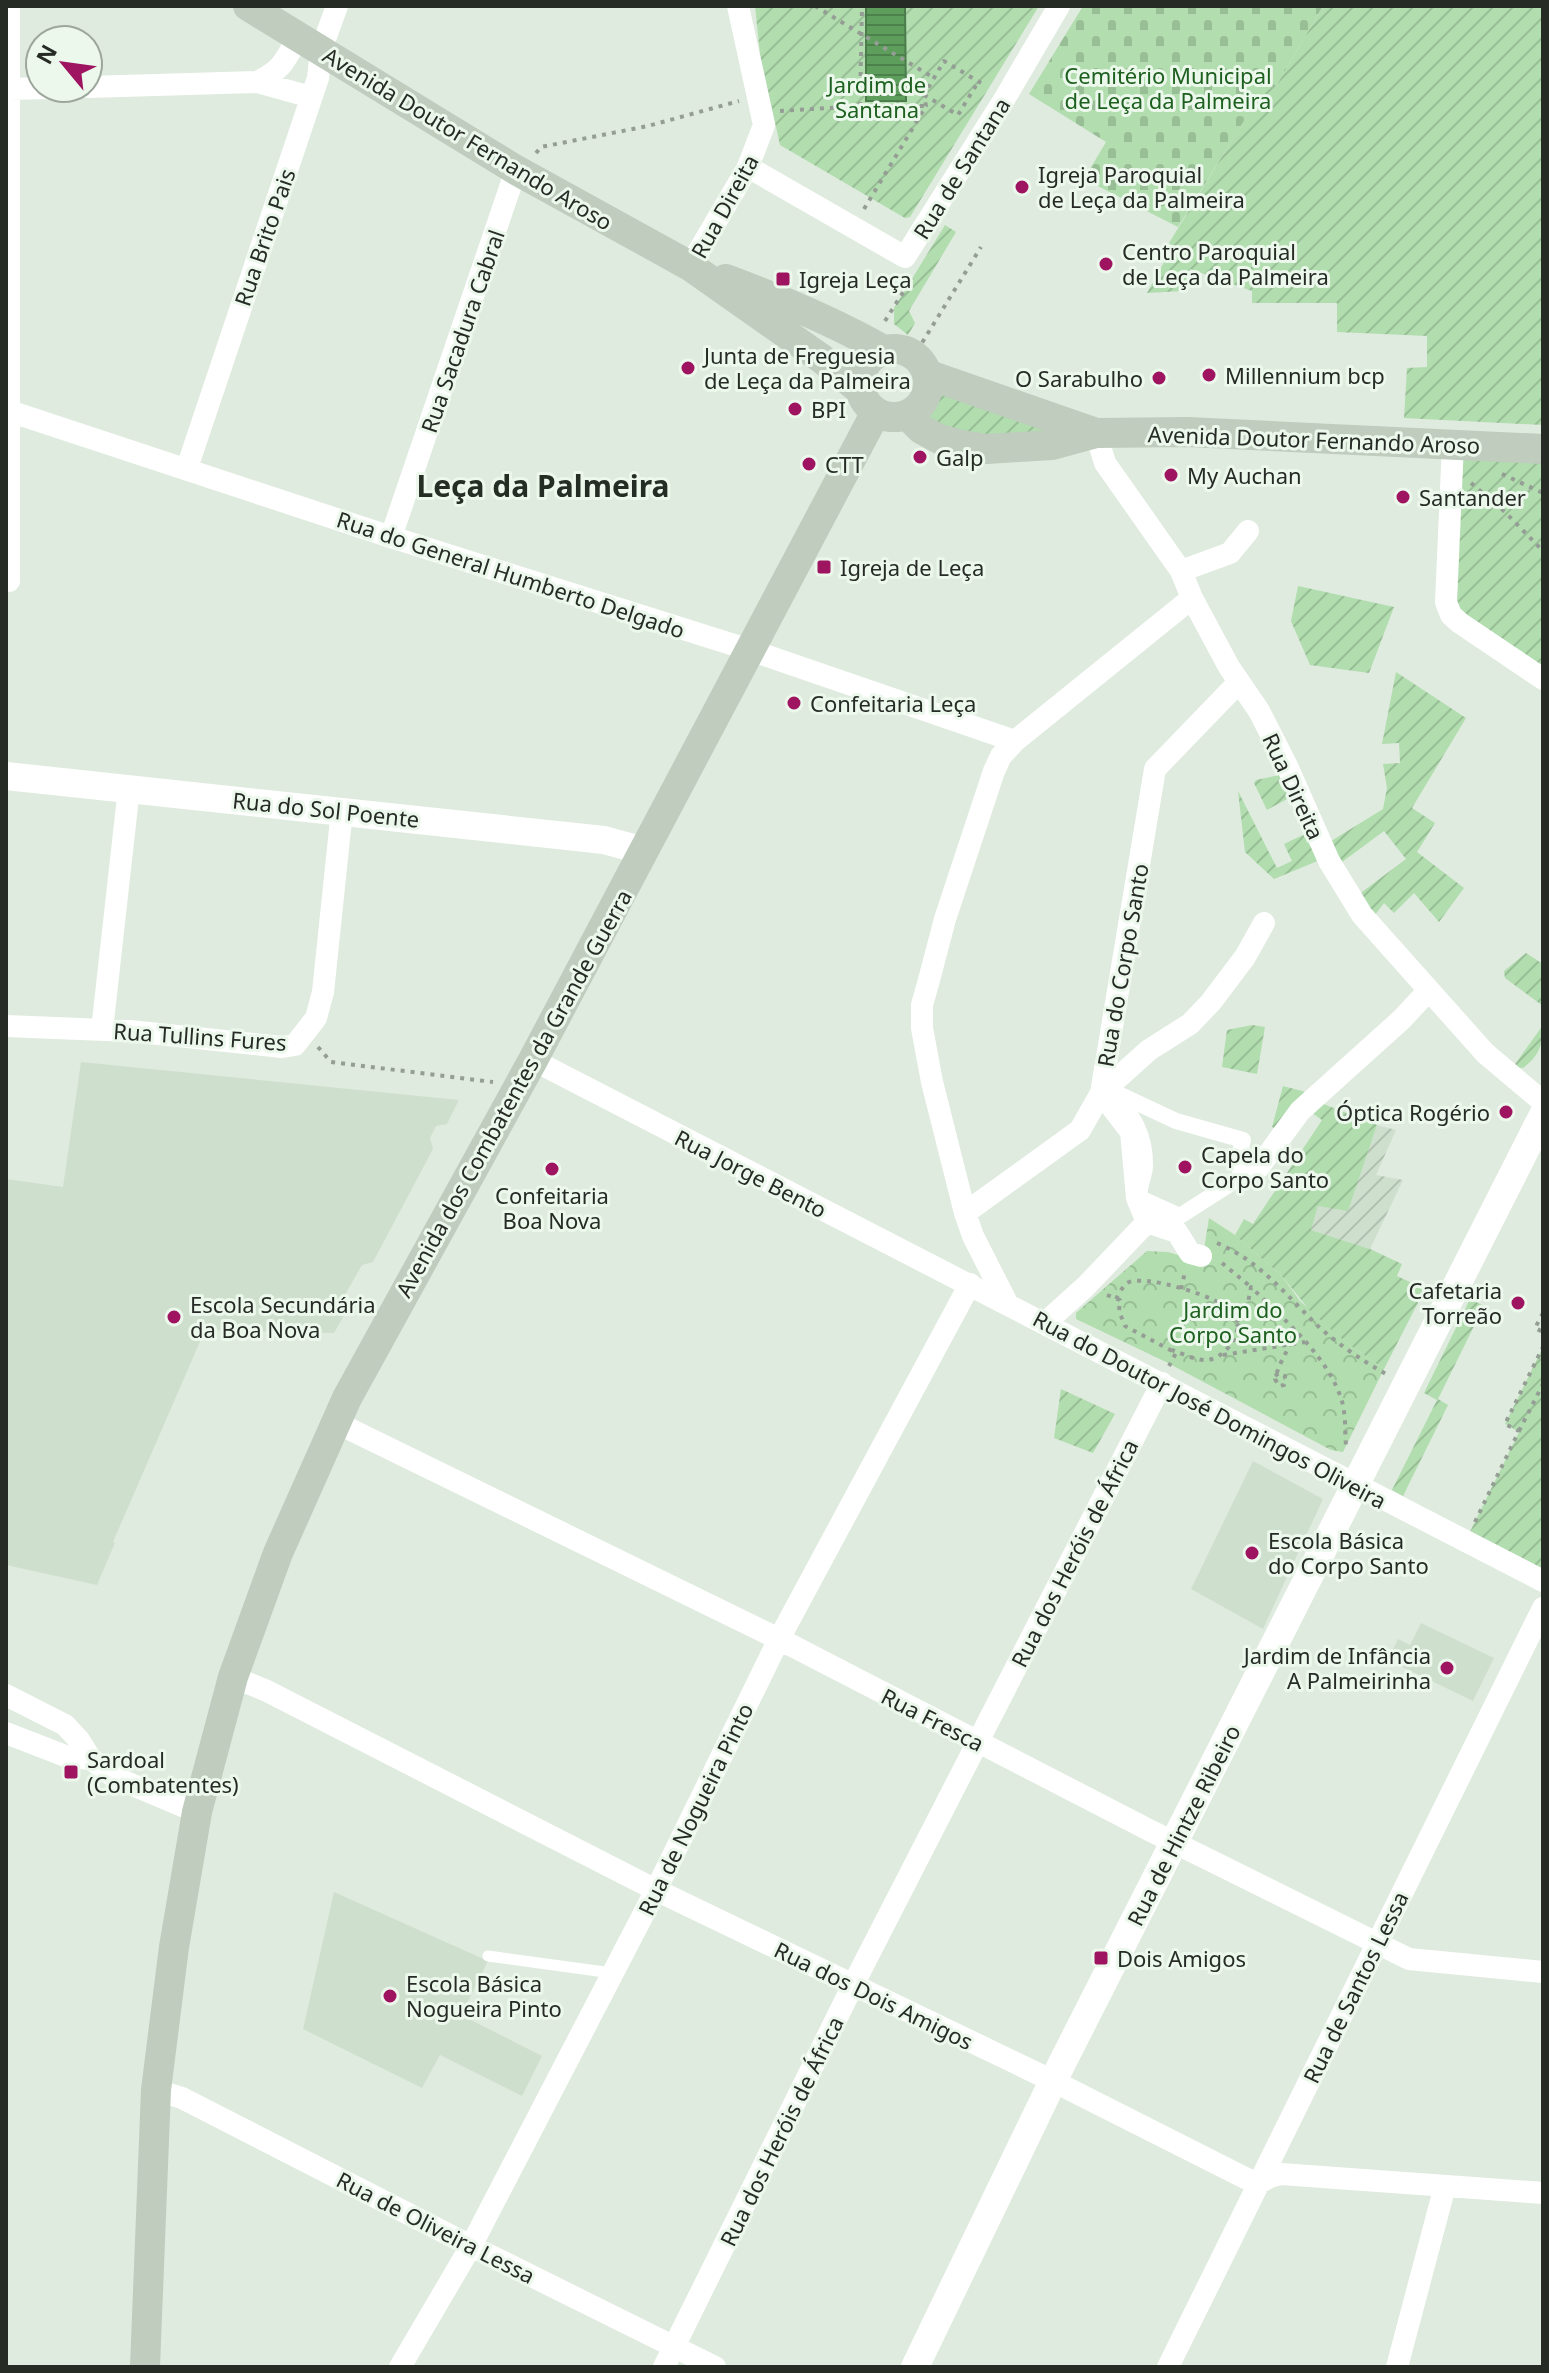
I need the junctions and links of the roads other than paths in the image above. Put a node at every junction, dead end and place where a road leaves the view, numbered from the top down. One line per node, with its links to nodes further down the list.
1 (9, 6): 9 (street)
2 (248, 6): 6 (main road, Avenida Doutor Fernando Aroso)
3 (337, 6): 6 (street, Rua Brito Pais)
4 (738, 6): 11 (street, Rua Direita)
5 (1059, 6): 11 (street, Rua de Santana)
6 (310, 44): 7 (street); 10 (street, Rua Brito Pais); 12 (main road, Avenida Doutor Fernando Aroso)
7 (257, 82): 8 (street); 10 (street)
8 (104, 87)
9 (8, 89): 17 (street)
10 (311, 97): 22 (street, Rua Brito Pais)
11 (748, 167): 13 (street, Rua Direita)
12 (516, 170): 13 (main road, Avenida Doutor Fernando Aroso); 24 (street, Rua Sacadura Cabral)
13 (690, 266): 14 (main road, Avenida Doutor Fernando Aroso); 16 (main road, Avenida Doutor Fernando Aroso)
14 (876, 346): 15 (main road); 16 (main road)
15 (921, 366): 18 (main road); 19 (main road, Avenida Doutor Fernando Aroso)
16 (868, 401): 18 (main road); 28 (main road, Avenida dos Combatentes da Grande Guerra)
17 (8, 411): 22 (street, Rua do General Humberto Delgado); 26 (street)
18 (907, 415): 19 (main road, Avenida Doutor Fernando Aroso)
19 (1096, 433): 21 (main road, Avenida Doutor Fernando Aroso); 25 (street, Rua Direita)
20 (1539, 451): 21 (main road, Avenida Doutor Fernando Aroso)
21 (1452, 458): 29 (street)
22 (187, 468): 24 (street, Rua do General Humberto Delgado)
23 (1248, 531): 25 (street)
24 (391, 537): 28 (street, Rua do General Humberto Delgado)
25 (1181, 571): 27 (street, Rua Direita)
26 (9, 581)
27 (1192, 598): 30 (street, Rua Direita); 31 (street)
28 (750, 650): 31 (street, Rua do General Humberto Delgado); 35 (main road, Avenida dos Combatentes da Grande Guerra)
29 (1543, 679)
30 (1239, 682): 37 (street, Rua Direita); 41 (street, Rua do Corpo Santo)
31 (1015, 741): 46 (street)
32 (6, 776): 33 (street, Rua do Sol Poente)
33 (129, 788): 34 (street, Rua do Sol Poente); 39 (street)
34 (342, 810): 35 (street, Rua do Sol Poente); 39 (street, Rua Tullins Fures)
35 (644, 851): 40 (main road, Avenida dos Combatentes da Grande Guerra)
36 (1264, 923): 41 (street)
37 (1429, 990): 42 (street, Rua Direita); 45 (street)
38 (6, 1026): 39 (street, Rua Tullins Fures)
39 (102, 1030)
40 (526, 1073): 49 (street, Rua Jorge Bento); 53 (main road, Avenida dos Combatentes da Grande Guerra)
41 (1101, 1093): 46 (street); 47 (street, Rua do Corpo Santo)
42 (1543, 1102)
43 (1543, 1115): 54 (street, Rua de Hintze Ribeiro)
44 (1243, 1140): 44 (street)
45 (1259, 1167)
46 (965, 1213): 50 (street)
47 (1147, 1222): 48 (street); 51 (street)
48 (1208, 1249)
49 (970, 1284): 50 (street); 57 (street, Rua de Nogueira Pinto)
50 (1006, 1301): 51 (street, Rua do Doutor José Domingos Oliveira)
51 (1045, 1323): 52 (street, Rua do Doutor José Domingos Oliveira)
52 (1162, 1383): 54 (street, Rua do Doutor José Domingos Oliveira); 61 (street, Rua dos Heróis de África)
53 (335, 1422): 57 (street, Rua Fresca); 58 (main road, Avenida dos Combatentes da Grande Guerra)
54 (1354, 1484): 55 (street, Rua do Doutor José Domingos Oliveira); 64 (street, Rua de Hintze Ribeiro)
55 (1543, 1581)
56 (1543, 1608): 66 (street, Rua de Santos Lessa)
57 (779, 1639): 61 (street, Rua Fresca); 65 (street, Rua de Nogueira Pinto)
58 (233, 1677): 63 (main road, Avenida dos Combatentes da Grande Guerra); 65 (street, Rua dos Dois Amigos)
59 (6, 1695): 62 (street)
60 (6, 1733): 62 (street)
61 (976, 1741): 64 (street, Rua Fresca); 70 (street, Rua dos Heróis de África)
62 (91, 1759): 63 (street)
63 (197, 1812): 72 (main road, Avenida dos Combatentes da Grande Guerra)
64 (1174, 1843): 66 (street, Rua Fresca); 71 (street, Rua de Hintze Ribeiro)
65 (656, 1890): 69 (street, Rua de Nogueira Pinto); 70 (street, Rua dos Dois Amigos)
66 (1377, 1943): 68 (street, Rua Fresca); 73 (street, Rua de Santos Lessa)
67 (488, 1956): 69 (lane)
68 (1543, 1972)
69 (612, 1973): 76 (street, Rua de Nogueira Pinto)
70 (853, 1985): 71 (street, Rua dos Dois Amigos); 77 (street, Rua dos Heróis de África)
71 (1053, 2081): 73 (street, Rua dos Dois Amigos); 81 (street, Rua de Hintze Ribeiro)
72 (156, 2090): 76 (street, Rua de Oliveira Lessa); 78 (main road, Avenida dos Combatentes da Grande Guerra)
73 (1257, 2184): 74 (street); 82 (street, Rua de Santos Lessa)
74 (1445, 2186): 75 (street); 83 (street)
75 (1543, 2193)
76 (471, 2246): 77 (street, Rua de Oliveira Lessa); 79 (street, Rua de Nogueira Pinto)
77 (669, 2357): 80 (street, Rua de Oliveira Lessa)
78 (145, 2367)
79 (400, 2367)
80 (715, 2367)
81 (915, 2367)
82 (1168, 2367)
83 (1397, 2367)

